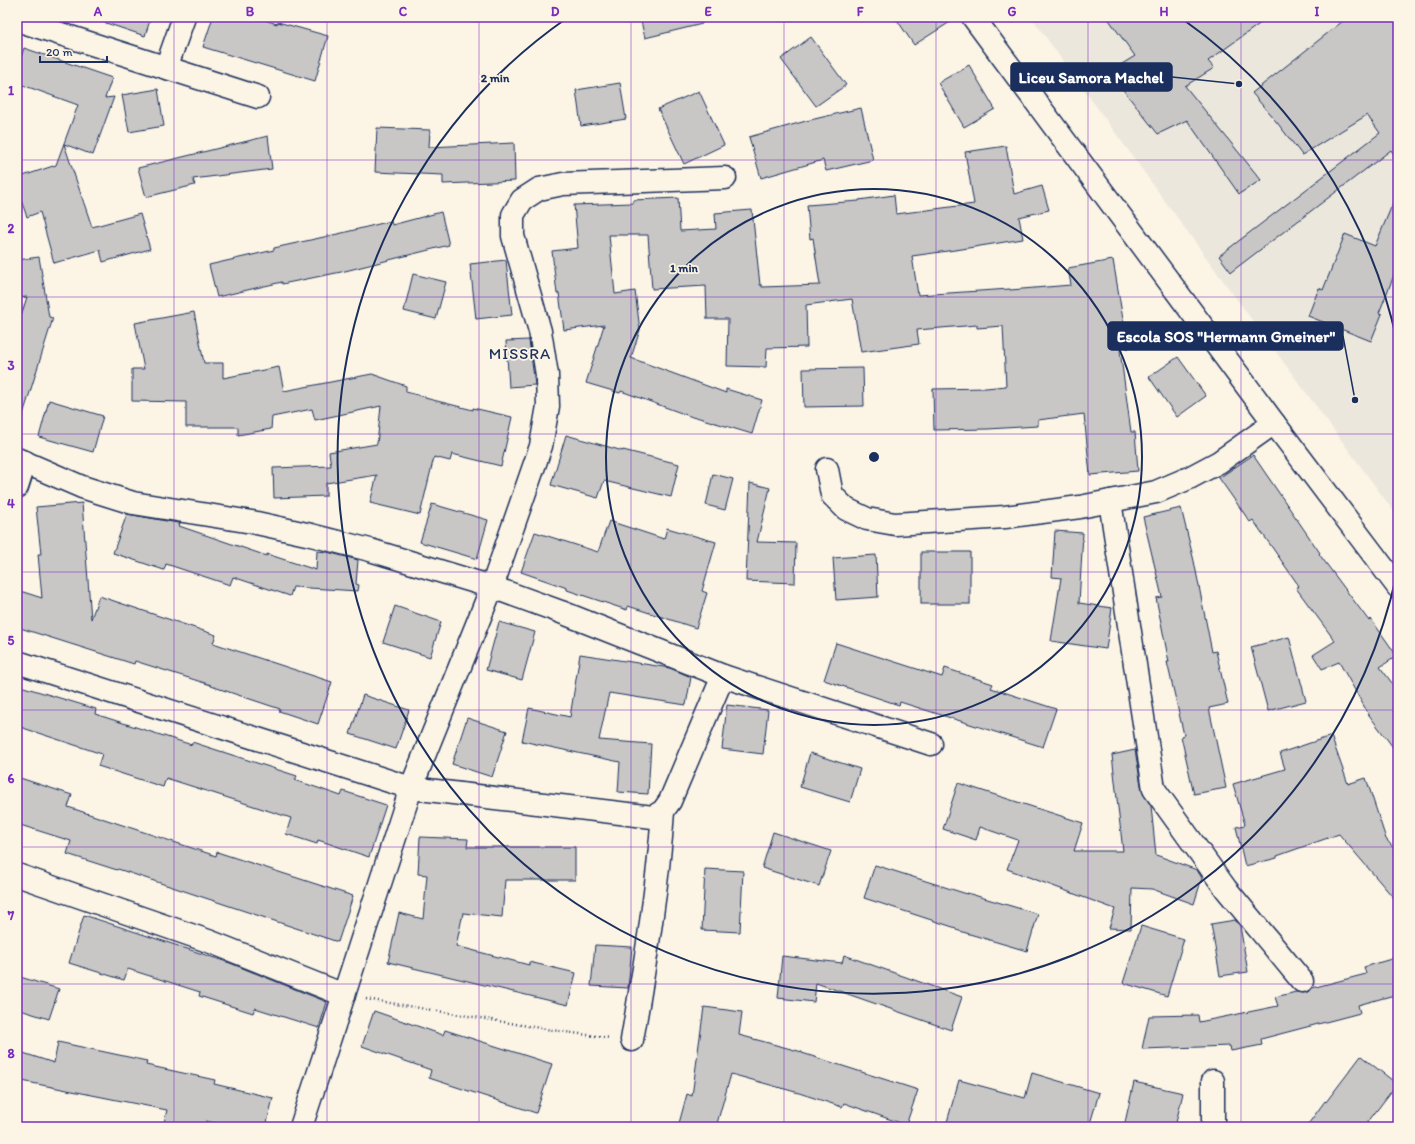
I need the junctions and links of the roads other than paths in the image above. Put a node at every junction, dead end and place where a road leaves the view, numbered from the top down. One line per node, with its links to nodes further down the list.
1 (184, 17): 4 (street)
2 (17, 20): 4 (street)
3 (983, 20): 7 (street)
4 (166, 68): 5 (street)
5 (258, 97)
6 (725, 178): 12 (street)
7 (1274, 423): 11 (street); 13 (street)
8 (21, 460): 10 (street); 12 (street)
9 (827, 469): 11 (street)
10 (17, 487)
11 (1110, 501): 20 (street)
12 (492, 586): 15 (street); 17 (street)
13 (1398, 587)
14 (17, 662): 17 (street)
15 (723, 676): 16 (street); 18 (street)
16 (931, 744)
17 (412, 788): 18 (street); 21 (street)
18 (663, 811): 22 (street)
19 (17, 875): 21 (street)
20 (1302, 981)
21 (344, 995): 24 (street)
22 (632, 1040)
23 (1213, 1081): 25 (street)
24 (301, 1127)
25 (1213, 1127)

